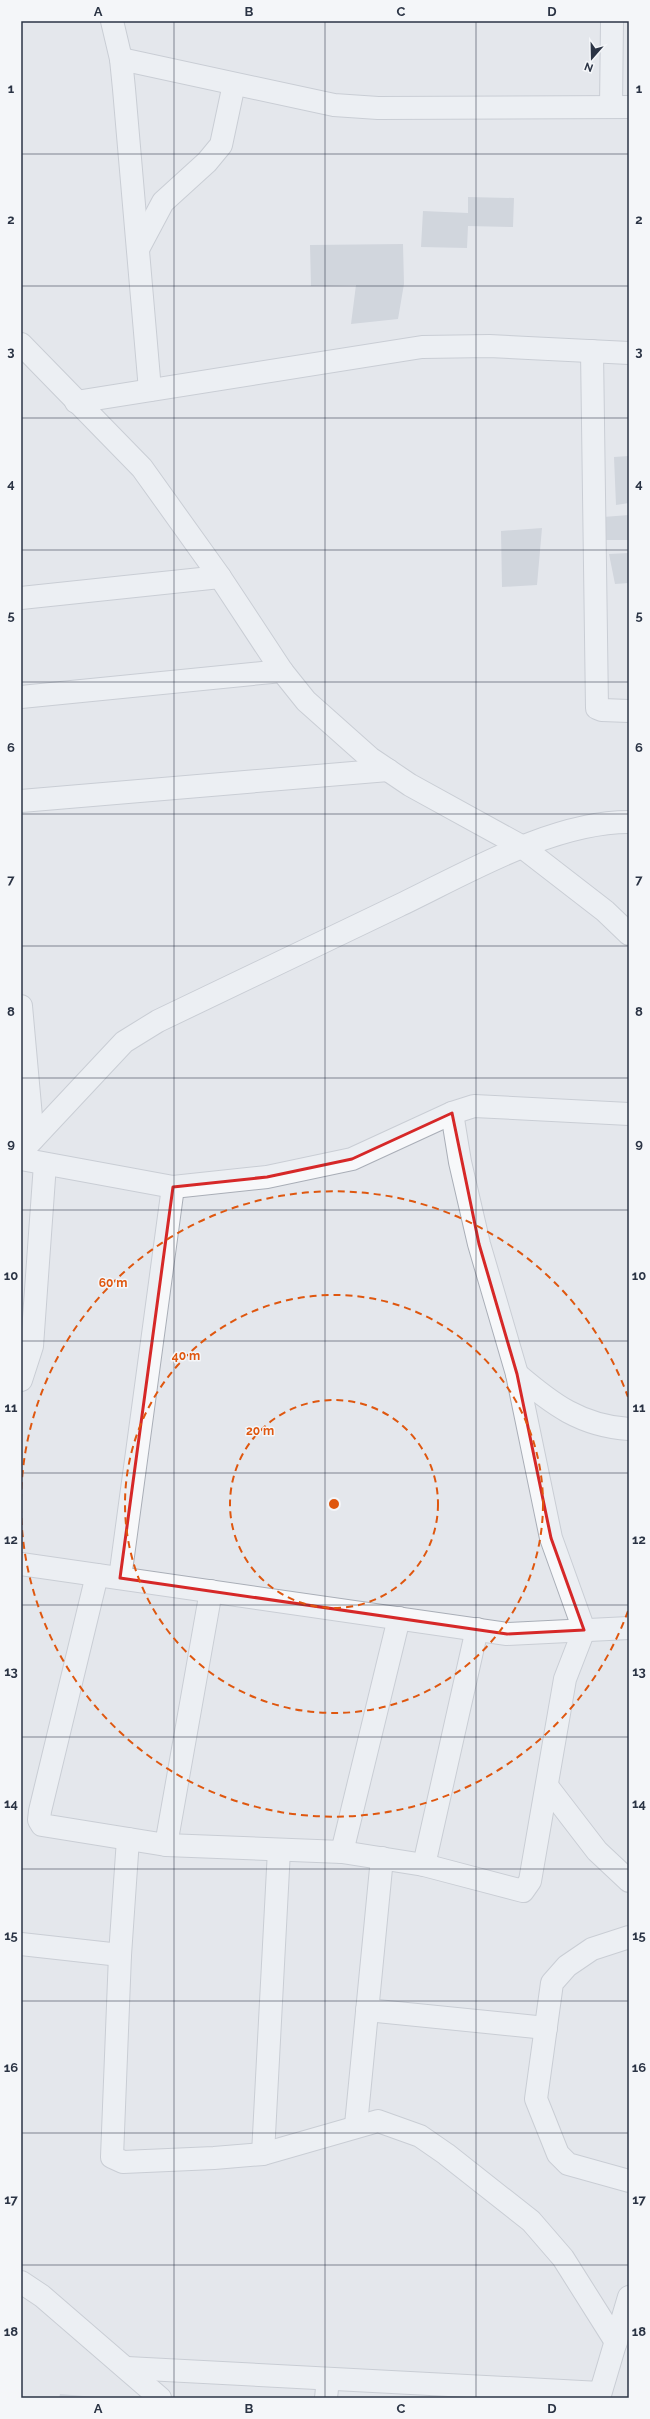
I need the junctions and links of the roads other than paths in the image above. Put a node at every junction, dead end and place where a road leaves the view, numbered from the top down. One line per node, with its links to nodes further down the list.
1 (112, 21): 3 (street)
2 (612, 21): 5 (street)
3 (121, 59): 4 (street); 6 (street)
4 (234, 84): 5 (street); 6 (street)
5 (620, 107)
6 (138, 248): 12 (street)
7 (21, 344): 10 (street)
8 (592, 351): 9 (street); 12 (street); 18 (street)
9 (629, 353)
10 (42, 364): 11 (street); 13 (street)
11 (21, 367)
12 (150, 390): 13 (street)
13 (76, 402): 14 (street)
14 (220, 577): 15 (street); 16 (street)
15 (21, 598)
16 (282, 671): 17 (street); 19 (street)
17 (21, 697)
18 (629, 711)
19 (388, 770): 20 (street); 22 (street)
20 (21, 801)
21 (629, 822): 22 (street)
22 (521, 846): 23 (street); 27 (street)
23 (629, 934)
24 (21, 1006): 27 (street)
25 (452, 1113): 26 (street); 30 (street); 31 (street)
26 (629, 1114)
27 (27, 1146)
28 (21, 1159): 29 (street)
29 (45, 1164): 30 (street); 32 (street)
30 (173, 1187): 36 (street)
31 (517, 1374): 33 (street); 41 (street)
32 (21, 1380)
33 (629, 1429)
34 (21, 1564): 35 (street)
35 (97, 1575): 36 (street); 43 (street)
36 (120, 1578): 37 (street)
37 (211, 1591): 38 (street); 44 (street)
38 (399, 1618): 40 (street); 46 (street)
39 (629, 1628): 41 (street)
40 (477, 1630): 41 (street); 48 (street)
41 (584, 1630): 42 (street)
42 (547, 1786): 48 (street); 49 (street)
43 (128, 1839): 44 (street); 52 (street)
44 (166, 1845): 45 (street)
45 (279, 1850): 46 (street); 56 (street)
46 (342, 1852): 47 (street)
47 (382, 1858): 48 (street); 53 (street)
48 (424, 1865)
49 (629, 1881)
50 (629, 1937): 54 (street)
51 (21, 1944): 52 (street)
52 (120, 1955): 56 (street)
53 (367, 2010): 54 (street); 55 (street)
54 (546, 2028): 57 (street)
55 (356, 2125): 56 (street); 60 (street)
56 (263, 2154)
57 (629, 2181)
58 (21, 2282): 61 (street)
59 (629, 2297): 60 (street)
60 (616, 2342): 63 (street)
61 (127, 2368): 62 (street); 64 (street)
62 (327, 2388): 63 (street)
63 (599, 2396)
64 (160, 2398)

